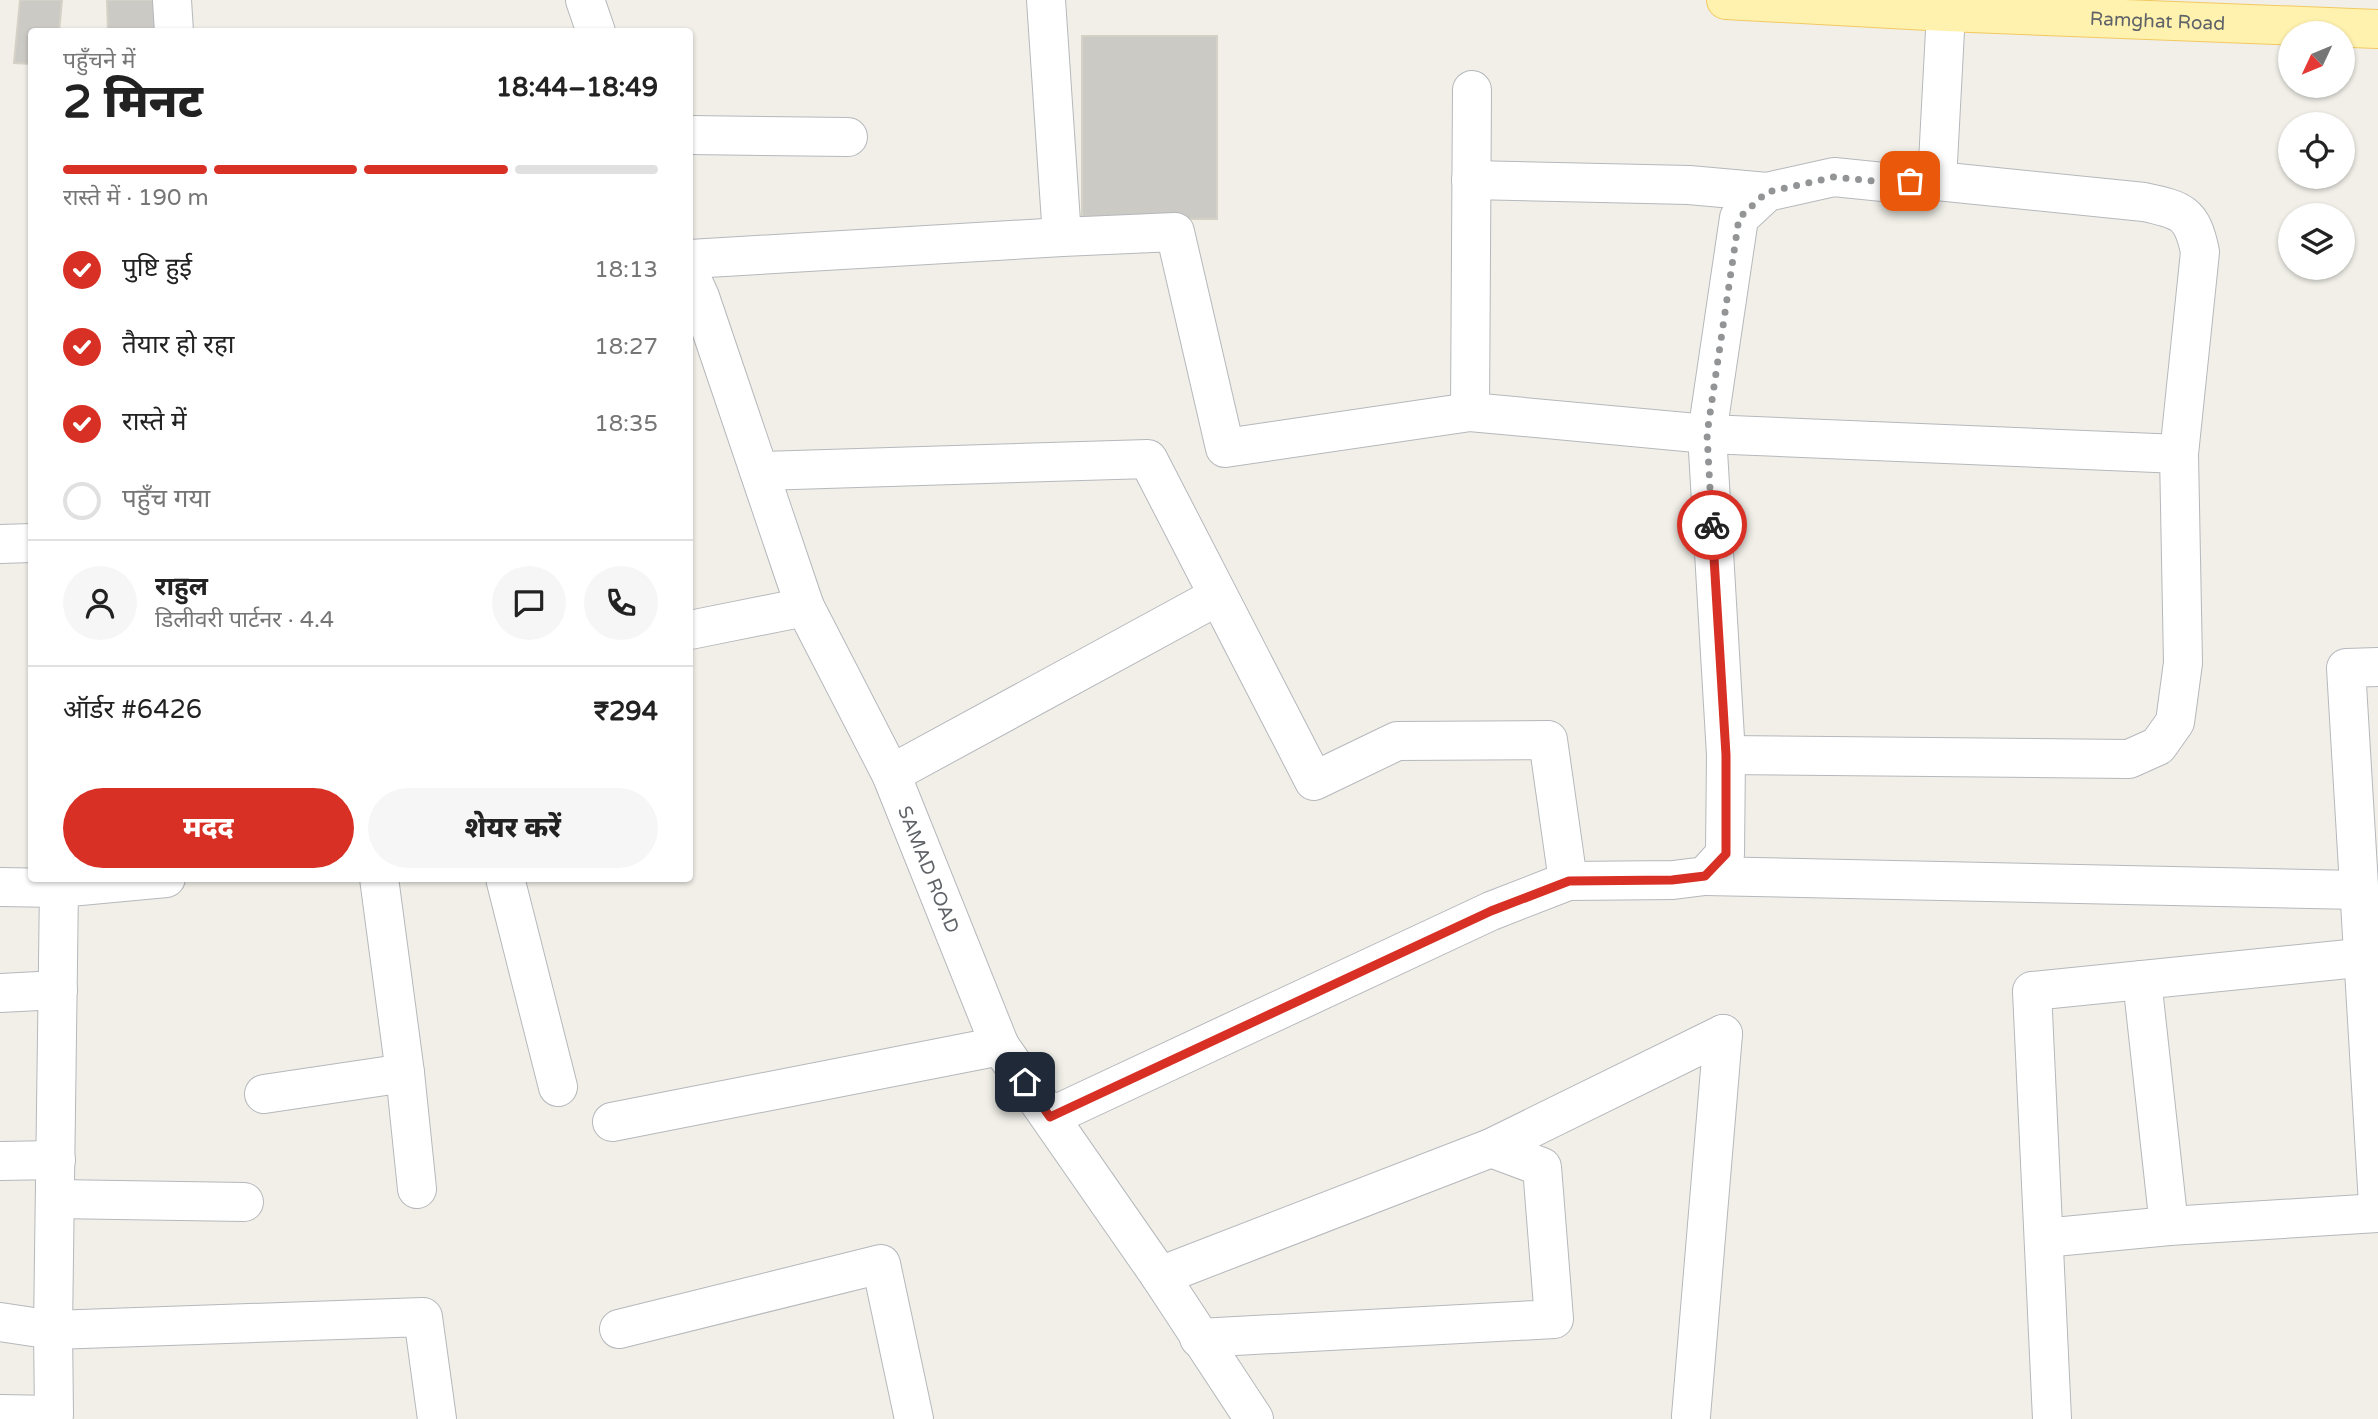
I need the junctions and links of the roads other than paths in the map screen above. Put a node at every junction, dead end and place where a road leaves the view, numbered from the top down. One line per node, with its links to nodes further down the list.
1 (172, 0): 7 (street)
2 (585, 0): 8 (street)
3 (1046, 0): 16 (street)
4 (1726, 0): 5 (main road, Ramghat Road)
5 (1946, 12): 6 (main road, Ramghat Road); 14 (street)
6 (2215, 12): 9 (main road, Ramghat Road)
7 (174, 28)
8 (595, 28)
9 (2378, 29)
10 (1472, 90): 13 (street)
11 (693, 135): 12 (street)
12 (848, 137)
13 (1471, 180): 15 (street); 19 (street)
14 (1937, 181): 15 (street); 21 (street)
15 (1767, 192): 20 (street)
16 (1062, 237): 17 (street); 19 (street)
17 (693, 259)
18 (693, 282): 22 (street, SAMAD ROAD)
19 (1470, 412): 20 (street)
20 (1707, 434): 21 (street); 29 (street)
21 (2179, 454): 29 (street)
22 (759, 471): 25 (street); 26 (street, SAMAD ROAD)
23 (28, 543): 24 (street)
24 (0, 544)
25 (1218, 596): 31 (street); 34 (street)
26 (805, 607): 27 (street); 31 (street, SAMAD ROAD)
27 (693, 629)
28 (2378, 667): 30 (street)
29 (1726, 755): 33 (street)
30 (2365, 763): 32 (street)
31 (891, 774): 46 (street, SAMAD ROAD)
32 (2367, 851): 40 (street)
33 (1705, 876): 34 (street); 40 (street)
34 (1569, 881): 50 (street)
35 (124, 882): 39 (street)
36 (380, 882): 47 (street)
37 (506, 882): 48 (street)
38 (0, 887): 39 (street)
39 (60, 888): 43 (street)
40 (2358, 890): 41 (street)
41 (2370, 957): 42 (street); 45 (street)
42 (2142, 980): 60 (street); 61 (street)
43 (58, 990): 44 (street); 53 (street)
44 (0, 993)
45 (2373, 1038): 58 (street)
46 (1000, 1046): 50 (street, SAMAD ROAD); 51 (street)
47 (405, 1073): 49 (street); 55 (street)
48 (558, 1087)
49 (264, 1094)
50 (1050, 1117): 62 (street, SAMAD ROAD)
51 (612, 1122)
52 (1491, 1148): 62 (street); 66 (street); 68 (street)
53 (56, 1160): 54 (street); 56 (street)
54 (0, 1161)
55 (417, 1189)
56 (55, 1199): 57 (street); 64 (street)
57 (244, 1202)
58 (2378, 1204)
59 (2378, 1213): 60 (street)
60 (2169, 1226): 61 (street)
61 (2044, 1238): 72 (street)
62 (1160, 1276): 66 (street, SAMAD ROAD)
63 (0, 1322): 64 (street)
64 (53, 1329): 67 (street); 69 (street)
65 (619, 1329): 70 (street)
66 (1199, 1338): 71 (street, SAMAD ROAD)
67 (0, 1414)
68 (1690, 1416)
69 (437, 1419)
70 (914, 1419)
71 (1254, 1419)
72 (2052, 1419)

